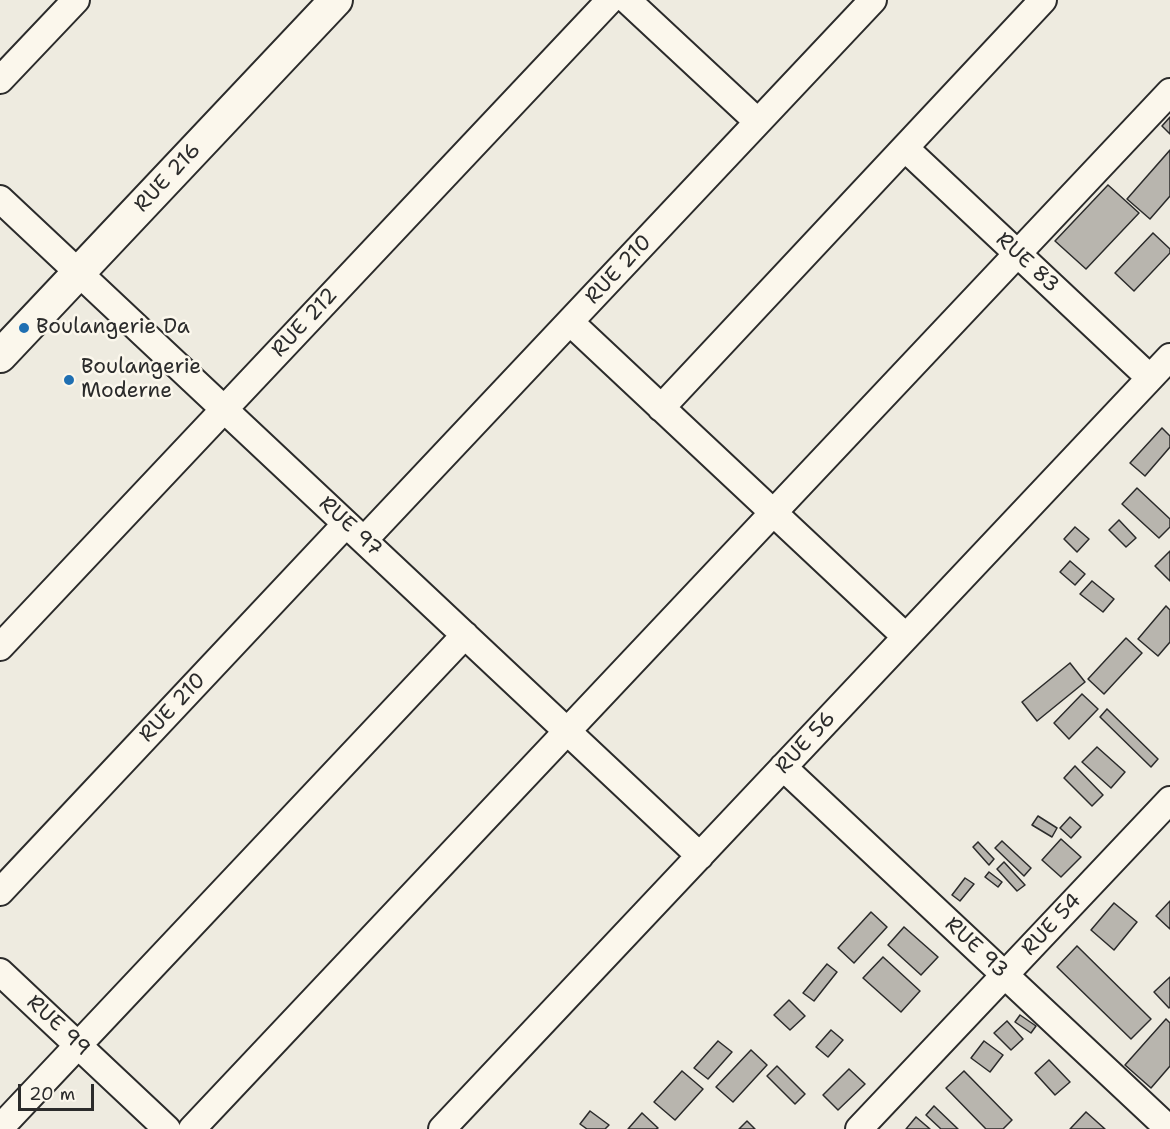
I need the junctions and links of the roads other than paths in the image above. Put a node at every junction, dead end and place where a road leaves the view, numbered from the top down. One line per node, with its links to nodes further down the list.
1 (76, 0): 7 (street)
2 (336, 0): 13 (street, RUE 216)
3 (610, 0): 19 (street, RUE 212)
4 (627, 0): 9 (street)
5 (873, 0): 9 (street, RUE 210)
6 (1043, 0): 10 (street)
7 (0, 80)
8 (1170, 92): 12 (street)
9 (758, 122): 14 (street, RUE 210)
10 (905, 148): 12 (street, RUE 83); 18 (street)
11 (0, 199): 13 (street, RUE 97)
12 (1017, 254): 17 (street, RUE 83); 20 (street)
13 (78, 273): 15 (street, RUE 216); 19 (street, RUE 97)
14 (570, 322): 18 (street); 21 (street, RUE 210)
15 (0, 356)
16 (1170, 357): 17 (street, RUE 56)
17 (1150, 378): 23 (street, RUE 56)
18 (661, 408): 20 (street)
19 (224, 409): 21 (street, RUE 97); 24 (street, RUE 212)
20 (773, 513): 23 (street); 25 (street)
21 (355, 532): 22 (street, RUE 97); 29 (street, RUE 210)
22 (465, 635): 25 (street, RUE 97); 32 (street)
23 (906, 638): 26 (street, RUE 56)
24 (0, 646)
25 (567, 731): 28 (street, RUE 97); 35 (street)
26 (783, 767): 28 (street, RUE 56); 31 (street, RUE 93)
27 (1170, 800): 31 (street, RUE 54)
28 (700, 856): 36 (street, RUE 56)
29 (0, 892)
30 (0, 972): 32 (street, RUE 99)
31 (1005, 975): 37 (street, RUE 54); 38 (street, RUE 93)
32 (78, 1045): 33 (street); 34 (street, RUE 99)
33 (0, 1128)
34 (167, 1129)
35 (192, 1129)
36 (442, 1129)
37 (859, 1129)
38 (1169, 1129)

